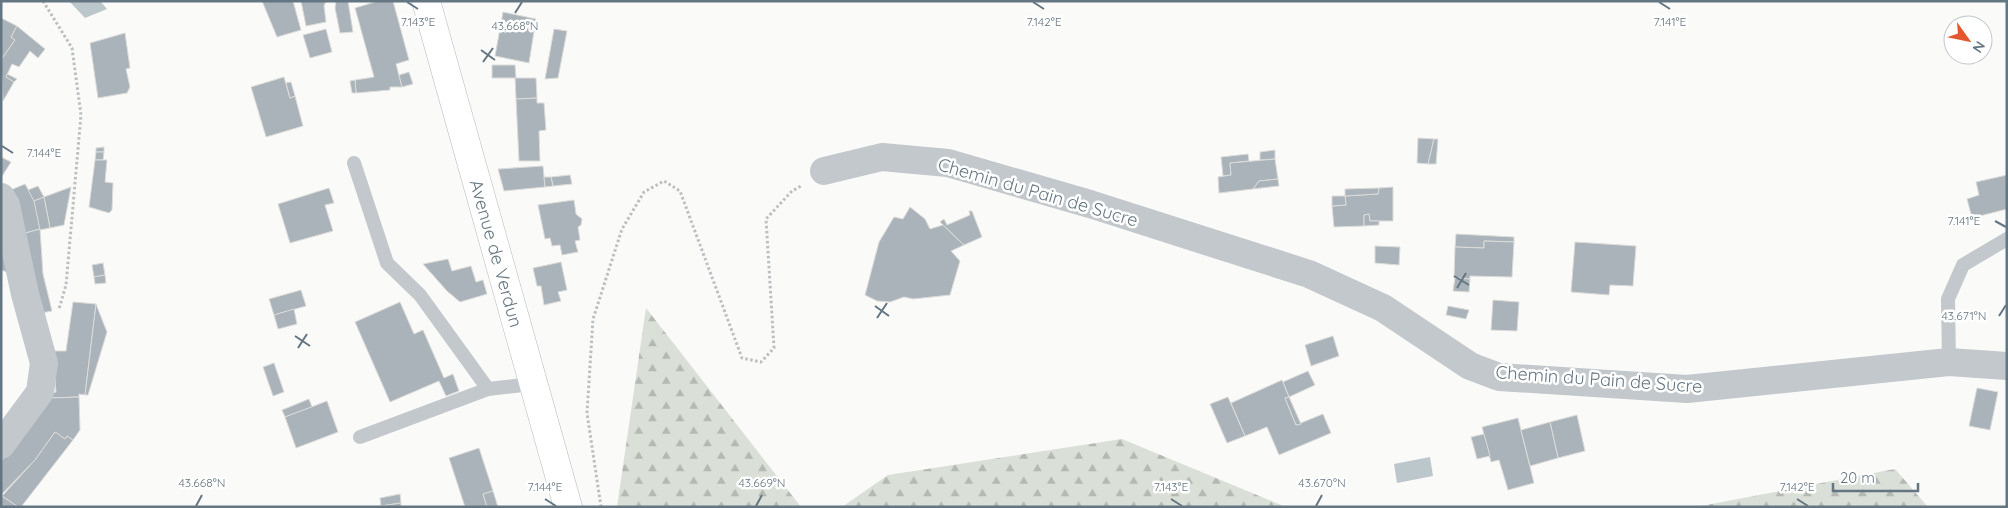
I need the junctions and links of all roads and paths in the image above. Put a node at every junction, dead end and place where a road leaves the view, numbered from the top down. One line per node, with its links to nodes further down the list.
1 (43, 1): 7 (path)
2 (426, 1): 10 (main road, Avenue de Verdun)
3 (354, 163): 11 (lane)
4 (824, 171): 8 (street, Chemin du Pain de Sucre); 15 (path)
5 (1, 197): 13 (street)
6 (2007, 239): 8 (lane)
7 (59, 311)
8 (1949, 362): 9 (street, Chemin du Pain de Sucre)
9 (2007, 366)
10 (532, 384): 11 (lane); 14 (main road, Avenue de Verdun)
11 (488, 389): 12 (lane)
12 (360, 437)
13 (1, 445)
14 (568, 507)
15 (601, 507)

